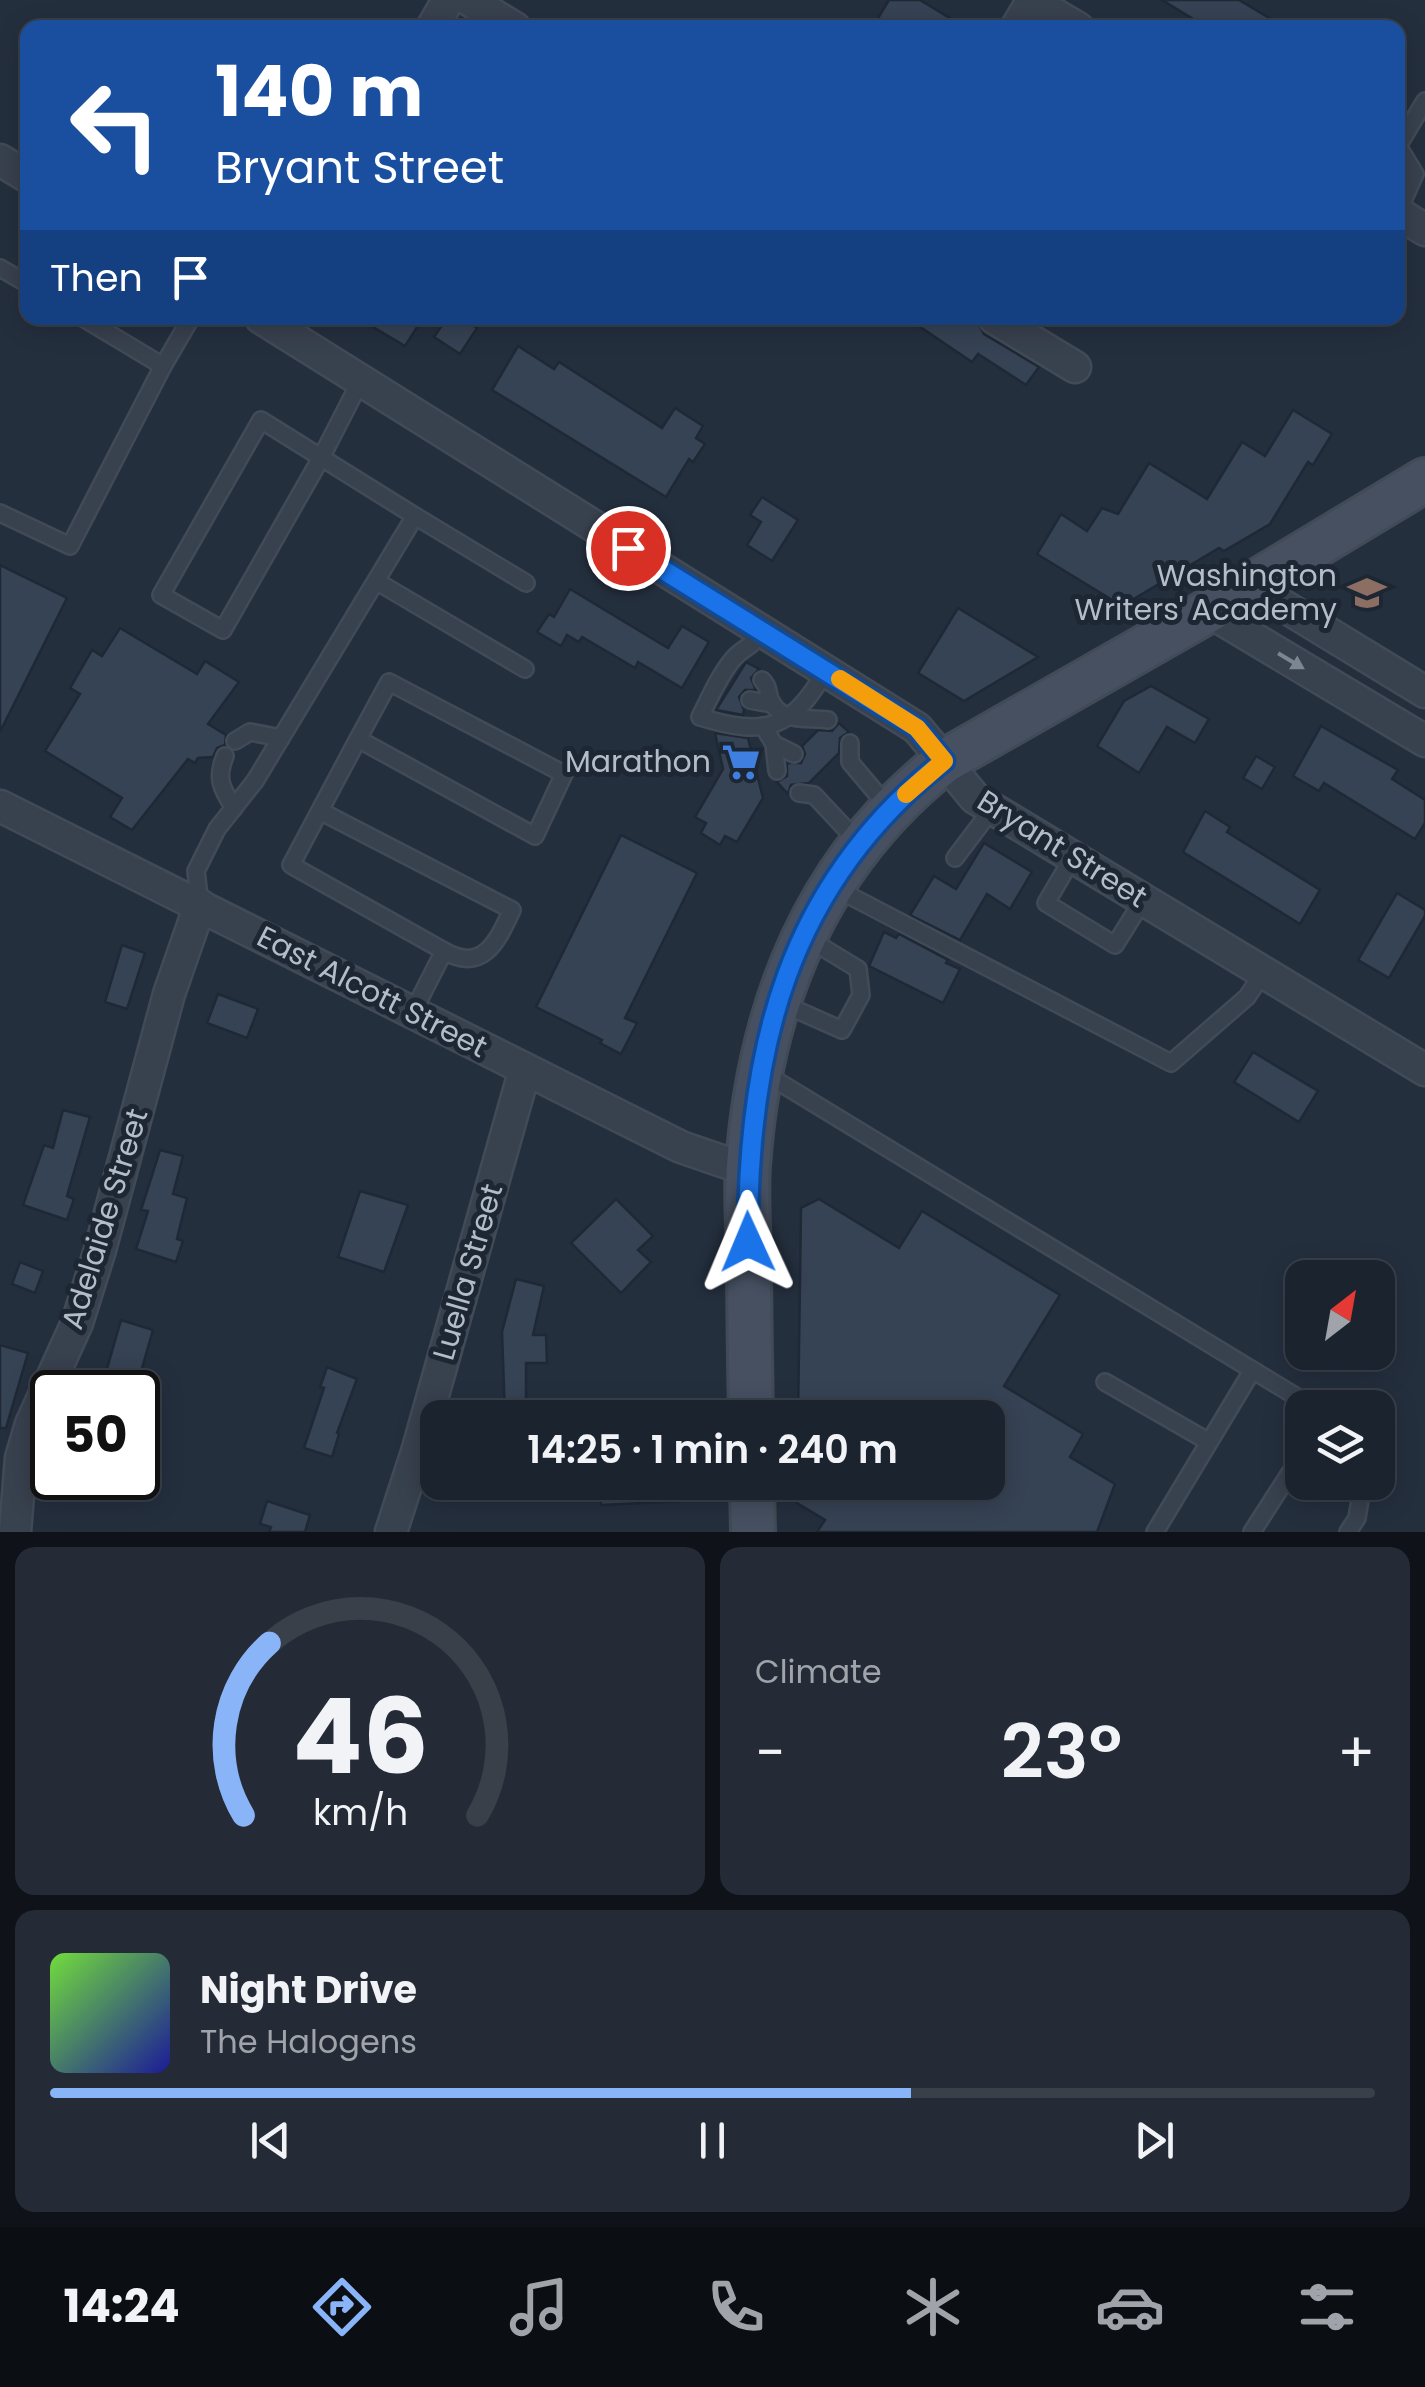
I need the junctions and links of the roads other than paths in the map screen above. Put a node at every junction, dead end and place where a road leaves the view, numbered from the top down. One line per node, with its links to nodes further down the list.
1 (470, 0): 3 (street)
2 (1032, 0): 4 (street)
3 (502, 20)
4 (1065, 20)
5 (1425, 101): 6 (lane)
6 (1405, 134)
7 (1405, 158): 8 (lane)
8 (1405, 196)
9 (95, 325): 13 (lane)
10 (186, 325): 13 (lane)
11 (272, 325): 15 (street, Bryant Street)
12 (1005, 325): 14 (street)
13 (163, 366): 18 (lane)
14 (1075, 368)
15 (361, 380): 16 (lane); 24 (street, Bryant Street)
16 (322, 458): 16 (lane); 19 (lane)
17 (1425, 480): 22 (main road)
18 (0, 513)
19 (415, 516): 20 (lane); 21 (lane)
20 (376, 580): 25 (lane); 36 (lane)
21 (526, 583)
22 (1251, 586): 23 (main road); 28 (street)
23 (1208, 610): 39 (street, one-way to 39); 44 (main road)
24 (762, 632): 26 (street, Bryant Street); 34 (lane)
25 (525, 669)
26 (826, 670): 32 (lane); 44 (street, Bryant Street)
27 (762, 680): 30 (lane)
28 (1425, 692)
29 (750, 700): 30 (lane)
30 (772, 704): 32 (lane)
31 (808, 717): 32 (lane); 33 (lane); 35 (lane)
32 (790, 719): 34 (lane)
33 (828, 720)
34 (763, 726): 41 (lane)
35 (813, 736)
36 (281, 738): 38 (lane); 48 (lane)
37 (358, 740): 37 (lane); 51 (lane)
38 (235, 741)
39 (1425, 741)
40 (850, 742): 50 (lane)
41 (774, 744): 42 (lane); 45 (lane)
42 (794, 754)
43 (225, 756): 48 (lane)
44 (944, 761): 49 (street, Bryant Street); 50 (main road)
45 (777, 771)
46 (814, 778): 52 (lane)
47 (0, 806): 57 (street, East Alcott Street)
48 (234, 808): 57 (lane)
49 (992, 809): 53 (lane); 54 (street, Bryant Street)
50 (891, 810): 52 (main road)
51 (320, 811): 59 (lane); 59 (lane)
52 (861, 845): 55 (main road)
53 (955, 858)
54 (1073, 858): 56 (street, Bryant Street); 56 (lane)
55 (831, 886): 58 (main road); 60 (lane)
56 (1143, 900): 60 (street, Bryant Street)
57 (200, 905): 62 (street, East Alcott Street); 76 (street, Adelaide Street)
58 (804, 936): 61 (main road); 61 (lane)
59 (444, 951): 62 (lane)
60 (1262, 972): 64 (street, Bryant Street)
61 (777, 1001): 65 (main road)
62 (412, 1012): 63 (street, East Alcott Street)
63 (524, 1069): 66 (street, East Alcott Street); 77 (street, Luella Street)
64 (1425, 1070)
65 (761, 1071): 66 (main road); 67 (lane)
66 (748, 1170): 70 (main road)
67 (1252, 1371): 69 (lane); 71 (lane)
68 (1105, 1382): 71 (lane)
69 (1285, 1390)
70 (751, 1400)
71 (1210, 1442): 78 (lane)
72 (1285, 1481): 79 (lane)
73 (754, 1500): 75 (main road)
74 (1360, 1500): 80 (lane)
75 (756, 1530)
76 (14, 1532)
77 (390, 1532)
78 (1155, 1532)
79 (1252, 1532)
80 (1348, 1532)

